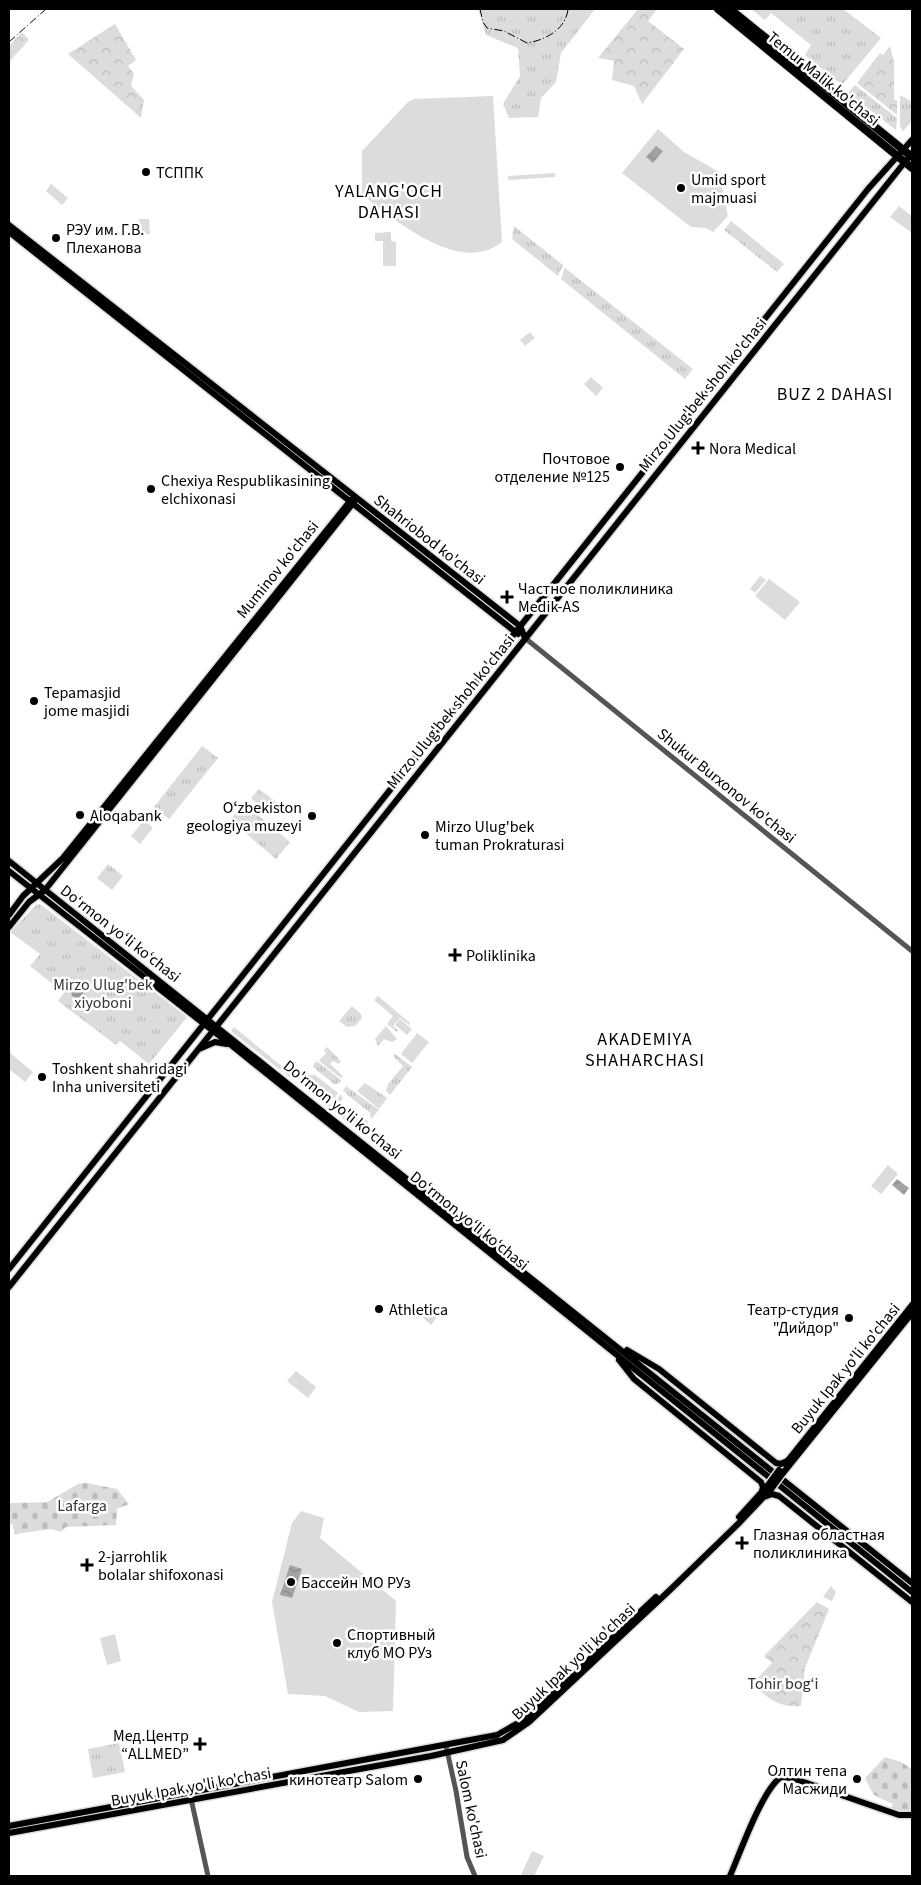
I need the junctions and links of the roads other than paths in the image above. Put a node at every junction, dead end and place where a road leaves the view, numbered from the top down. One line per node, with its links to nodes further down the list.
1 (718, 9): 4 (highway, Temur Malik ko'chasi)
2 (730, 9): 4 (highway, Temur Malik ko'chasi)
3 (912, 140): 4 (main road, Mirzo Ulug'bek shoh ko'chasi)
4 (900, 152): 5 (highway, Temur Malik ko'chasi); 9 (main road, Mirzo Ulug'bek shoh ko'chasi)
5 (910, 157): 6 (highway, Temur Malik ko'chasi); 10 (main road, Mirzo Ulug'bek shoh ko'chasi)
6 (912, 168)
7 (9, 225): 15 (main road, Shahriobod ko'chasi)
8 (9, 232): 15 (main road, Shahriobod ko'chasi)
9 (826, 242): 10 (main road); 11 (main road, Mirzo Ulug'bek shoh ko'chasi)
10 (835, 249): 12 (main road, Mirzo Ulug'bek shoh ko'chasi)
11 (798, 277): 12 (main road); 13 (main road, Mirzo Ulug'bek shoh ko'chasi)
12 (807, 284): 14 (main road, Mirzo Ulug'bek shoh ko'chasi)
13 (728, 366): 14 (main road); 16 (main road, Mirzo Ulug'bek shoh ko'chasi)
14 (737, 373): 18 (main road, Mirzo Ulug'bek shoh ko'chasi)
15 (353, 502): 16 (main road, Shahriobod ko'chasi); 17 (main road, Shahriobod ko'chasi); 25 (main road, Muminov ko'chasi); 27 (main road, Muminov ko'chasi)
16 (520, 626): 17 (main road, Mirzo Ulug'bek shoh ko'chasi); 18 (main road, Shahriobod ko'chasi)
17 (515, 632): 18 (main road, Shahriobod ko'chasi); 19 (main road, Mirzo Ulug'bek shoh ko'chasi)
18 (525, 638): 20 (main road, Mirzo Ulug'bek shoh ko'chasi); 31 (street, Shukur Burxonov ko'chasi)
19 (402, 775): 20 (main road); 23 (main road, Mirzo Ulug'bek shoh ko'chasi)
20 (410, 782): 24 (main road, Mirzo Ulug'bek shoh ko'chasi)
21 (9, 861): 25 (main road, Do‘rmon yo‘li ko‘chasi)
22 (9, 871): 26 (main road, Do‘rmon yo‘li ko‘chasi)
23 (323, 874): 24 (main road); 32 (main road, Mirzo Ulug'bek shoh ko'chasi)
24 (331, 881): 33 (main road, Mirzo Ulug'bek shoh ko'chasi)
25 (37, 884): 26 (main road, Muminov ko'chasi); 27 (main road, Do‘rmon yo‘li ko‘chasi)
26 (30, 889): 28 (main road, Do‘rmon yo‘li ko‘chasi); 29 (main road, Muminov ko'chasi)
27 (45, 890): 28 (main road); 32 (main road, Do‘rmon yo‘li ko‘chasi)
28 (38, 894): 30 (main road); 32 (main road, Do‘rmon yo‘li ko‘chasi)
29 (9, 915)
30 (9, 927)
31 (912, 951)
32 (206, 1021): 33 (main road, Do‘rmon yo‘li ko‘chasi); 37 (main road, Mirzo Ulug'bek shoh ko'chasi)
33 (215, 1028): 34 (main road, Do‘rmon yo‘li ko‘chasi); 35 (main road, Mirzo Ulug'bek shoh ko'chasi); 36 (main road, Do'rmon yo'li ko'chasi)
34 (231, 1045): 35 (main road); 41 (main road, Do‘rmon yo‘li ko‘chasi)
35 (196, 1051): 38 (main road, Mirzo Ulug'bek shoh ko'chasi)
36 (476, 1234): 41 (main road, Do‘rmon yo‘li ko‘chasi)
37 (9, 1269)
38 (9, 1287)
39 (912, 1305): 42 (main road, Buyuk Ipak yo'li ko'chasi)
40 (912, 1313): 42 (main road, Buyuk Ipak yo'li ko'chasi)
41 (610, 1345): 43 (main road); 45 (main road); 46 (main road, Do‘rmon yo‘li ko‘chasi); 47 (main road, Do‘rmon yo‘li ko‘chasi)
42 (851, 1385): 43 (main road, Buyuk Ipak yo'li ko'chasi); 44 (main road, Buyuk Ipak yo'li ko'chasi)
43 (787, 1461): 44 (main road, Buyuk Ipak yo'li ko'chasi)
44 (781, 1472): 45 (main road, Buyuk Ipak yo'li ko'chasi, bridge)
45 (762, 1496): 48 (main road); 49 (main road, Buyuk Ipak yo'li ko'chasi)
46 (912, 1583)
47 (912, 1592)
48 (912, 1602)
49 (446, 1749): 50 (main road, Buyuk Ipak yo'li ko'chasi); 57 (street, Salom ko'chasi)
50 (191, 1797): 54 (main road, Buyuk Ipak yo'li ko'chasi); 55 (main road, Buyuk Ipak yo'li ko'chasi); 56 (street)
51 (858, 1804): 52 (main road); 53 (main road); 58 (main road)
52 (912, 1815)
53 (912, 1819)
54 (9, 1826)
55 (9, 1833)
56 (208, 1876)
57 (475, 1876)
58 (731, 1876)

